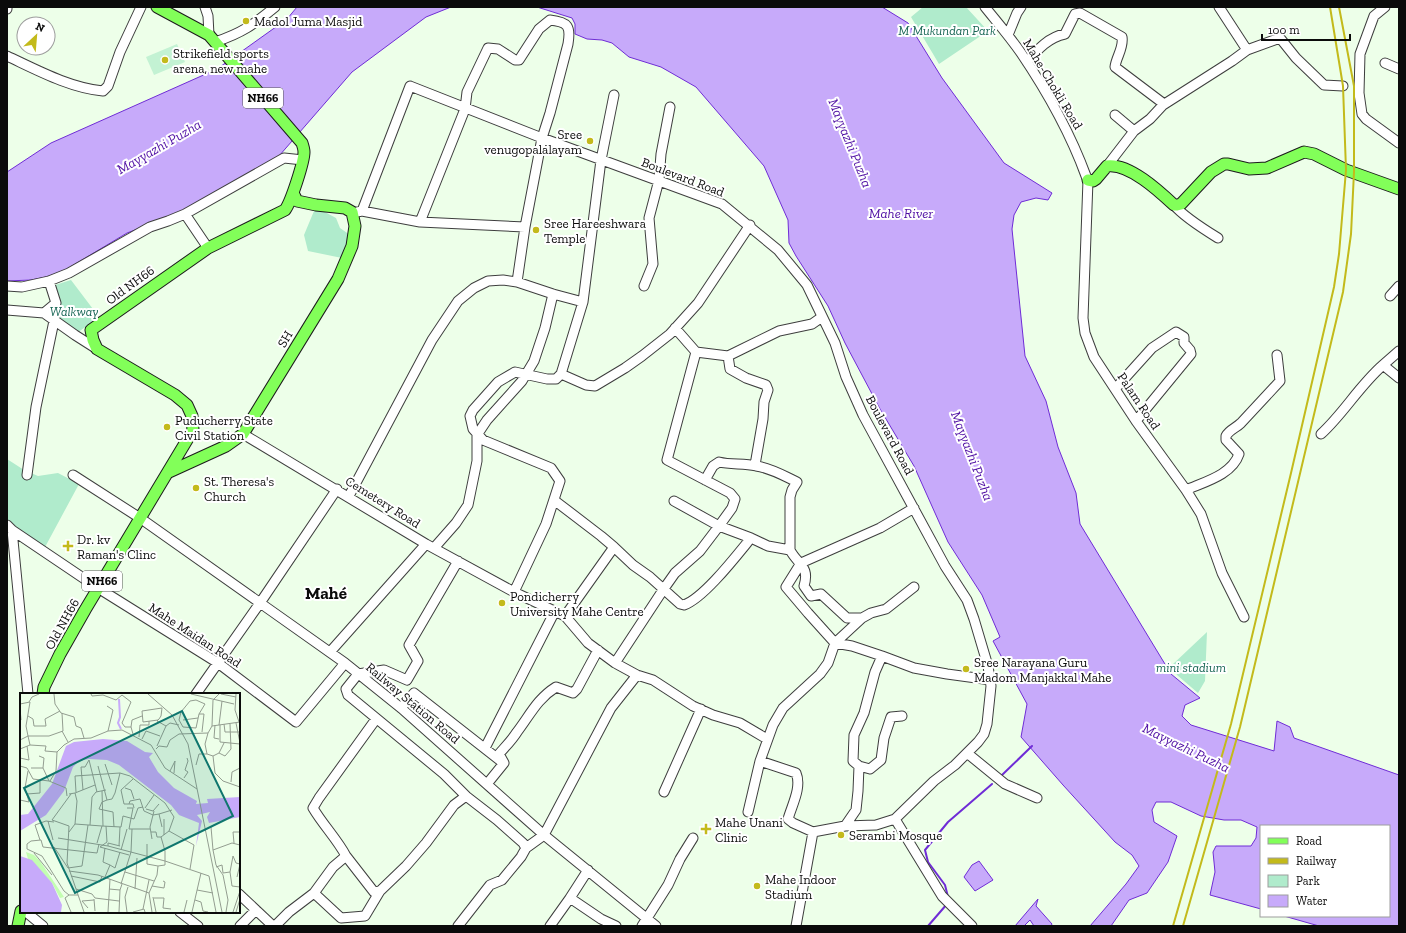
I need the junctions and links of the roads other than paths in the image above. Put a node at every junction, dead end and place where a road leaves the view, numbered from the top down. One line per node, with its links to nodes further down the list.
1 (141, 7): 12 (street)
2 (157, 7): 10 (main road, NH66)
3 (205, 7): 10 (street)
4 (275, 7): 10 (street)
5 (985, 7): 9 (street, Mahe-Chokli Road)
6 (1021, 7): 9 (street)
7 (1219, 7): 11 (street)
8 (1385, 7): 24 (street)
9 (1008, 35): 13 (street, Mahe-Chokli Road)
10 (212, 38): 25 (main road, NH66)
11 (1247, 50): 16 (street); 18 (street)
12 (7, 56)
13 (1027, 62): 18 (street); 29 (street, Mahe-Chokli Road)
14 (1385, 63): 15 (street)
15 (1399, 69)
16 (1343, 86)
17 (614, 96): 26 (street)
18 (1164, 104): 22 (street)
19 (670, 106): 28 (street)
20 (465, 109): 23 (street, Boulevard Road); 23 (street); 35 (street, Boulevard Road); 37 (street)
21 (1115, 115): 22 (street)
22 (1134, 131): 27 (street)
23 (542, 138): 26 (street, Boulevard Road); 39 (street)
24 (1399, 143)
25 (303, 160): 31 (main road); 36 (street)
26 (601, 160): 28 (street, Boulevard Road); 49 (street)
27 (1107, 166): 29 (main road); 32 (main road)
28 (659, 180): 38 (street, Boulevard Road); 45 (street)
29 (1088, 180): 66 (street, Palam Road)
30 (1399, 189): 32 (main road)
31 (293, 193): 33 (main road); 34 (main road)
32 (1174, 204): 40 (street)
33 (316, 205): 34 (main road); 35 (main road)
34 (285, 210): 41 (main road, Old NH66)
35 (357, 212): 37 (street); 68 (main road, SH)
36 (185, 214): 41 (street); 42 (street)
37 (420, 222): 39 (street)
38 (750, 226): 52 (street, Boulevard Road); 54 (street)
39 (525, 227): 43 (street)
40 (1218, 238)
41 (208, 248): 55 (main road, Old NH66)
42 (50, 281): 44 (street); 51 (street)
43 (517, 282): 47 (street); 78 (street)
44 (7, 286)
45 (644, 286)
46 (1399, 286): 48 (street)
47 (553, 294): 49 (street); 63 (street)
48 (1390, 296)
49 (583, 302): 64 (street)
50 (7, 310): 51 (street)
51 (44, 313): 53 (street)
52 (822, 317): 61 (street); 81 (street, Boulevard Road)
53 (54, 321): 56 (street); 73 (street)
54 (675, 328): 59 (street); 64 (street)
55 (91, 330): 56 (street); 57 (main road)
56 (82, 340): 57 (street)
57 (97, 349): 72 (main road, Old NH66)
58 (1399, 351): 62 (street)
59 (696, 352): 61 (street); 75 (street)
60 (1277, 355): 77 (street)
61 (728, 356): 71 (street)
62 (1383, 365): 65 (street); 70 (street)
63 (526, 374): 64 (street); 69 (street); 69 (street)
64 (561, 374)
65 (1399, 378)
66 (1115, 389): 67 (street, Palam Road); 67 (street)
67 (1136, 420): 77 (street, Palam Road)
68 (243, 434): 72 (main road, SH); 76 (street, Cemetery Road)
69 (477, 434): 79 (street); 86 (street)
70 (1321, 434)
71 (755, 465): 75 (street); 88 (street)
72 (169, 472): 82 (main road, Old NH66 / NH66)
73 (27, 475)
74 (73, 475): 82 (street, Railway Station Road)
75 (705, 480): 83 (street)
76 (337, 489): 78 (street, Cemetery Road); 95 (street)
77 (1186, 490): 98 (street, Palam Road)
78 (349, 496): 86 (street, Cemetery Road)
79 (554, 500): 87 (street); 94 (street)
80 (674, 501): 83 (street)
81 (914, 508): 90 (street); 109 (street, Boulevard Road)
82 (140, 518): 92 (main road, Old NH66 / NH66); 95 (street, Railway Station Road)
83 (719, 526): 85 (street); 93 (street)
84 (9, 528): 92 (street, Mahe Maidan Road); 110 (street, Mahe Maidan Road)
85 (751, 538): 88 (street); 93 (street)
86 (430, 546): 89 (street); 102 (street, Cemetery Road)
87 (614, 548): 93 (street); 97 (street)
88 (790, 550): 90 (street)
89 (458, 561): 94 (street); 107 (street)
90 (801, 563): 99 (street); 100 (street)
91 (914, 587): 99 (street)
92 (98, 588): 106 (street, Mahe Maidan Road); 111 (main road, Old NH66 / NH66)
93 (663, 590): 105 (street)
94 (514, 592): 96 (street)
95 (260, 603): 102 (street, Railway Station Road); 106 (street)
96 (555, 611): 97 (street); 118 (street)
97 (565, 616): 101 (street)
98 (1244, 617)
99 (862, 618): 100 (street)
100 (835, 643): 103 (street); 117 (street)
101 (598, 650): 105 (street); 121 (street)
102 (330, 652): 104 (street, Railway Station Road)
103 (882, 656): 109 (street); 122 (street)
104 (345, 663): 106 (street, Mahe Maidan Road); 107 (street, Railway Station Road)
105 (615, 663): 108 (street)
106 (218, 664): 112 (street)
107 (358, 674): 113 (street, Railway Station Road); 116 (street)
108 (637, 675): 114 (street); 131 (street)
109 (991, 680): 119 (street, Boulevard Road)
110 (28, 693)
111 (43, 693)
112 (197, 693)
113 (401, 708): 118 (street); 123 (street, Railway Station Road)
114 (701, 709): 117 (street); 124 (street)
115 (902, 716): 122 (street)
116 (376, 719): 125 (street); 134 (street)
117 (767, 739): 120 (street)
118 (485, 748): 121 (street)
119 (967, 753): 126 (street); 128 (street, Boulevard Road)
120 (760, 761): 127 (street); 130 (street)
121 (504, 763): 123 (street)
122 (859, 766): 129 (street)
123 (487, 784): 131 (street, Railway Station Road)
124 (664, 792)
125 (466, 796): 133 (street); 136 (street)
126 (1037, 798)
127 (748, 812)
128 (895, 819): 129 (street); 155 (street)
129 (845, 826): 130 (street)
130 (813, 832): 154 (street)
131 (544, 835): 133 (street); 135 (street, Railway Station Road)
132 (693, 838): 144 (street)
133 (526, 848): 150 (street)
134 (346, 856): 136 (street); 137 (street)
135 (588, 870): 139 (street); 144 (street, Railway Station Road)
136 (380, 891): 137 (street)
137 (314, 893): 149 (street)
138 (240, 895): 140 (street)
139 (570, 898): 151 (street); 152 (street)
140 (256, 910): 148 (street); 149 (street)
141 (21, 913): 145 (main road)
142 (27, 913): 146 (street)
143 (181, 913): 147 (street)
144 (644, 922): 153 (street, Railway Station Road)
145 (18, 926)
146 (43, 926)
147 (198, 926)
148 (240, 926)
149 (274, 926)
150 (458, 926)
151 (550, 926)
152 (616, 926)
153 (656, 926)
154 (796, 926)
155 (972, 926)

